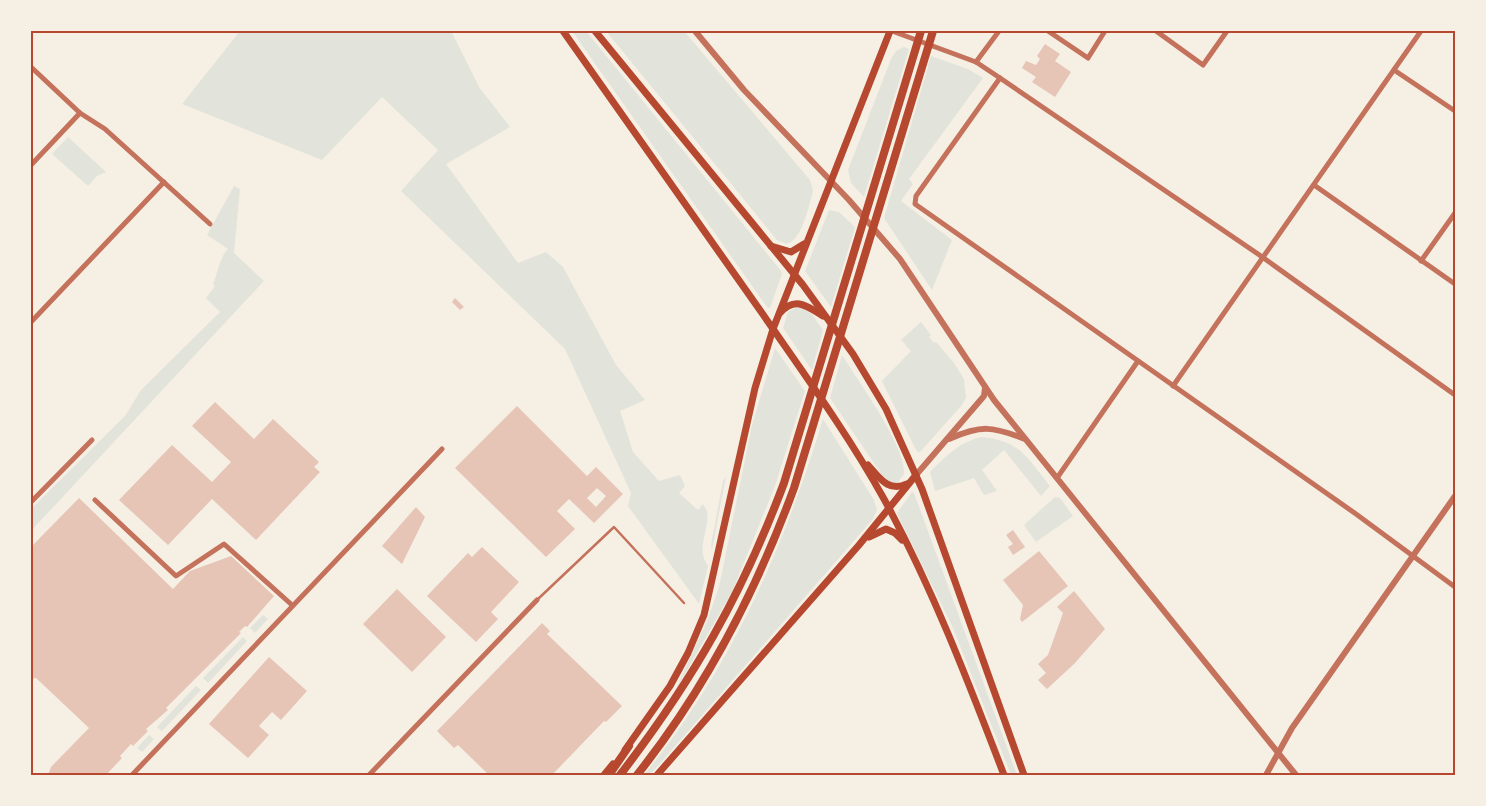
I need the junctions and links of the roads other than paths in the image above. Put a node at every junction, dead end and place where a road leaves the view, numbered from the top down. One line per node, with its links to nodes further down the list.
1 (563, 31): 34 (main road)
2 (595, 31): 26 (main road)
3 (695, 31): 20 (street)
4 (891, 31): 13 (street); 20 (main road)
5 (921, 31): 64 (main road)
6 (933, 31): 65 (main road)
7 (999, 31): 13 (street)
8 (1048, 31): 9 (street)
9 (1105, 31)
10 (1156, 31): 11 (street)
11 (1226, 31)
12 (1421, 31): 15 (street)
13 (976, 62): 16 (street)
14 (31, 67): 18 (street)
15 (1394, 70): 17 (street); 22 (street)
16 (1000, 78): 27 (street); 35 (street)
17 (1455, 111)
18 (80, 113): 19 (street); 21 (street)
19 (31, 165)
20 (830, 180): 25 (main road); 37 (street)
21 (164, 182): 24 (street); 33 (street)
22 (1314, 185): 27 (street); 28 (street)
23 (1455, 213): 28 (street)
24 (210, 224)
25 (806, 242): 26 (main road); 29 (main road)
26 (770, 246): 29 (main road)
27 (1263, 257): 36 (street); 38 (street)
28 (1421, 261): 30 (street)
29 (794, 274): 31 (main road); 32 (main road)
30 (1455, 284)
31 (778, 316): 32 (main road); 34 (main road)
32 (827, 318): 44 (main road)
33 (31, 322)
34 (773, 329): 43 (main road); 58 (main road)
35 (1138, 361): 36 (street); 45 (street)
36 (1173, 386): 53 (street)
37 (985, 388): 39 (street); 41 (street)
38 (1455, 395)
39 (1025, 439): 41 (street); 45 (street)
40 (92, 440): 49 (street)
41 (945, 440): 44 (street)
42 (442, 448): 57 (street)
43 (857, 453): 46 (main road); 50 (main road)
44 (916, 475): 46 (main road); 68 (main road)
45 (1057, 478): 59 (street)
46 (909, 483): 50 (main road)
47 (1455, 496): 53 (street)
48 (95, 500): 57 (street)
49 (31, 502)
50 (889, 508): 51 (main road); 52 (main road)
51 (859, 545): 52 (main road); 66 (main road)
52 (909, 548): 67 (main road)
53 (1412, 555): 54 (street); 59 (street)
54 (1455, 587)
55 (537, 600): 56 (lane); 61 (street)
56 (684, 602)
57 (292, 605): 60 (street)
58 (629, 746): 62 (main road); 63 (main road)
59 (1278, 752): 69 (street); 70 (street)
60 (132, 775)
61 (369, 775)
62 (604, 775)
63 (609, 775)
64 (620, 775)
65 (637, 775)
66 (657, 775)
67 (1004, 775)
68 (1024, 775)
69 (1266, 775)
70 (1296, 775)

